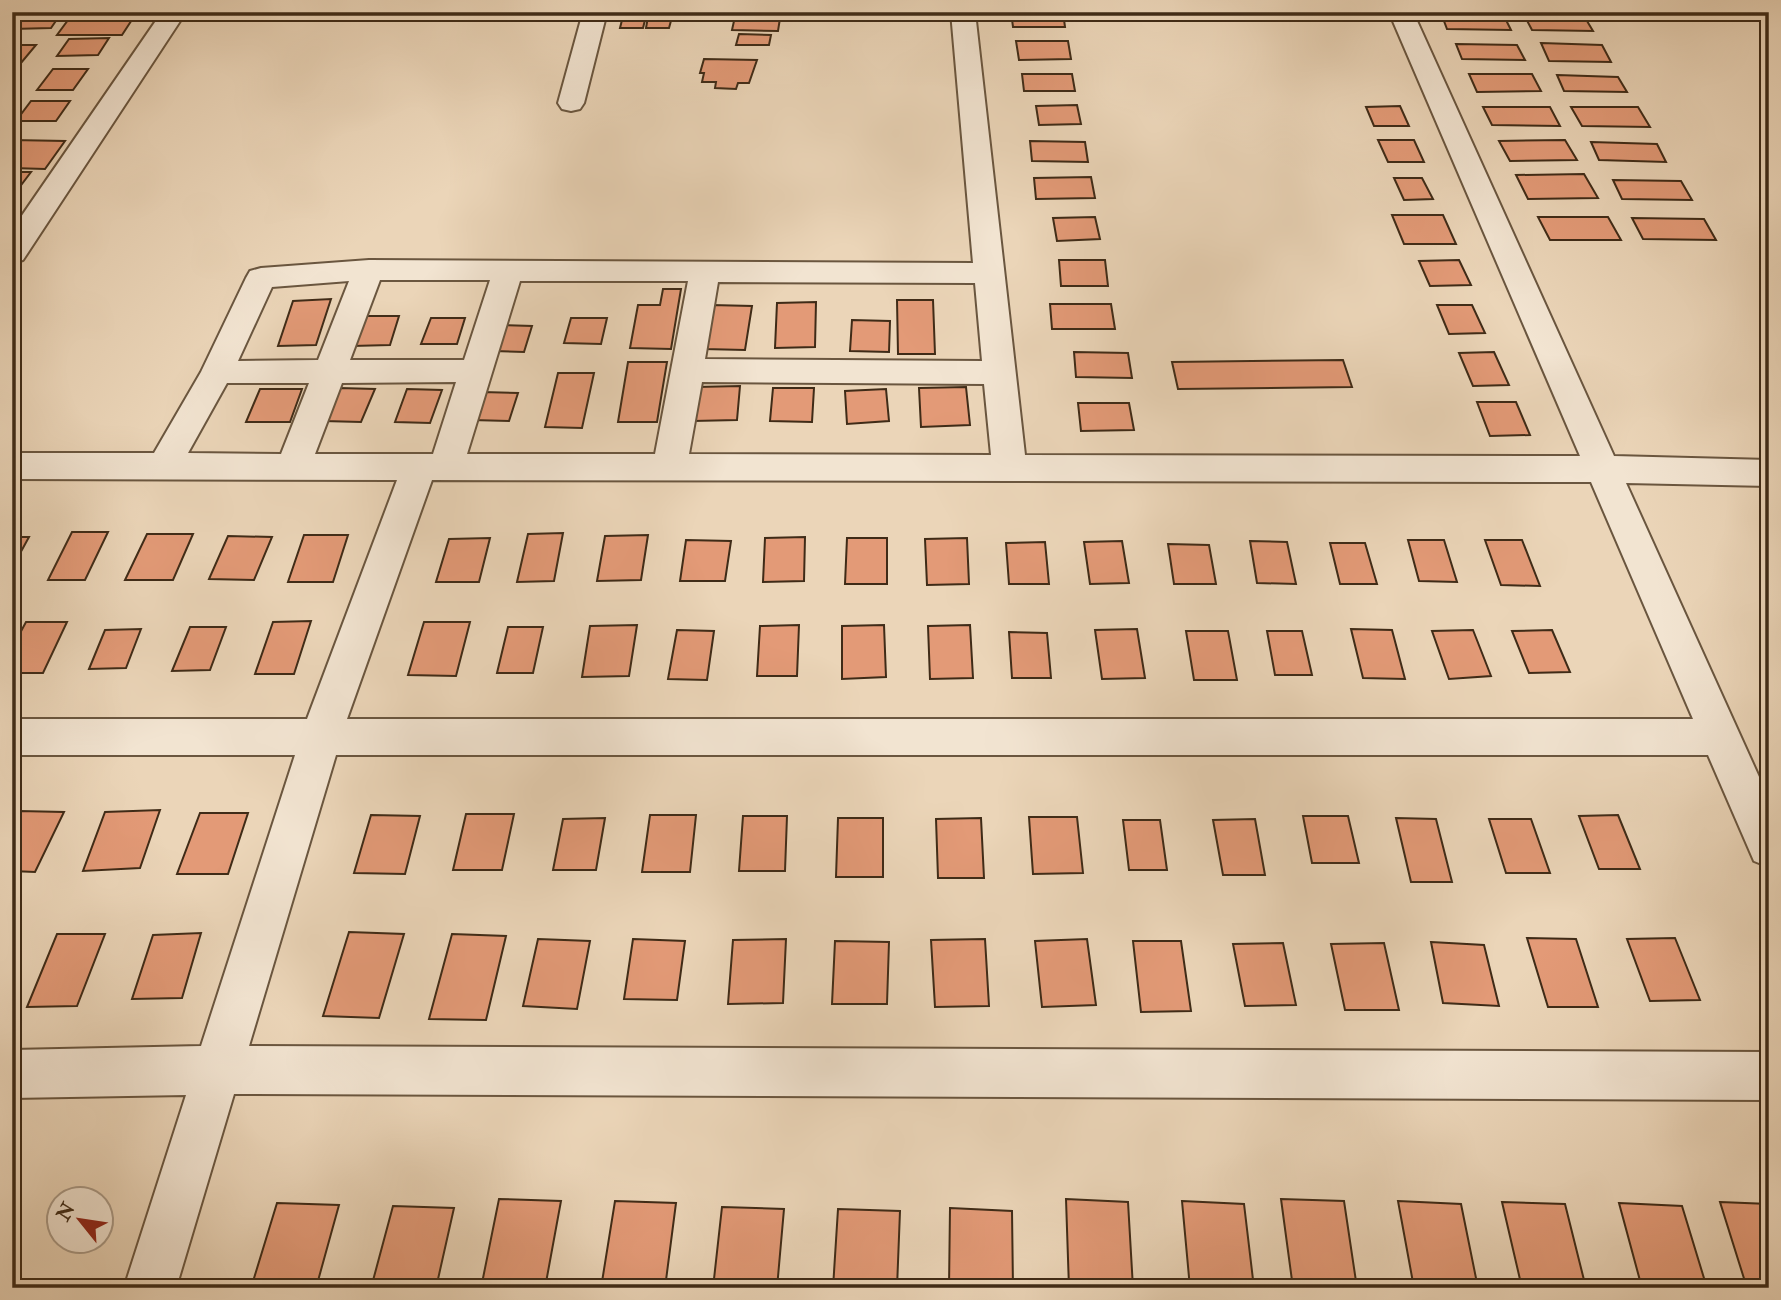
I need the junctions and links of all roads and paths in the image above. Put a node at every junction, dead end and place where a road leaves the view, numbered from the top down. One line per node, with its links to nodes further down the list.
1 (174, 12): 6 (street)
2 (595, 12): 5 (street)
3 (963, 12): 10 (street)
4 (1401, 12): 22 (street)
5 (571, 103)
6 (12, 253)
7 (369, 270): 8 (street); 12 (street); 14 (street)
8 (508, 271): 9 (street); 13 (street)
9 (705, 272): 10 (street); 11 (street)
10 (989, 273): 15 (street)
11 (688, 370): 15 (street); 20 (street)
12 (328, 371): 13 (street); 14 (street); 18 (street)
13 (476, 371): 19 (street)
14 (217, 372): 17 (street)
15 (1000, 373): 21 (street)
16 (12, 466): 17 (street)
17 (164, 466): 18 (street)
18 (293, 467): 19 (street)
19 (432, 467): 20 (street); 25 (street)
20 (670, 467): 21 (street)
21 (1009, 468): 22 (street)
22 (1602, 469): 23 (street); 26 (street)
23 (1769, 473)
24 (12, 737): 25 (street)
25 (321, 737): 26 (street); 28 (street)
26 (1720, 737): 27 (street)
27 (1769, 846)
28 (217, 1070): 29 (street); 30 (street); 31 (street)
29 (12, 1073)
30 (1769, 1076)
31 (150, 1288)

